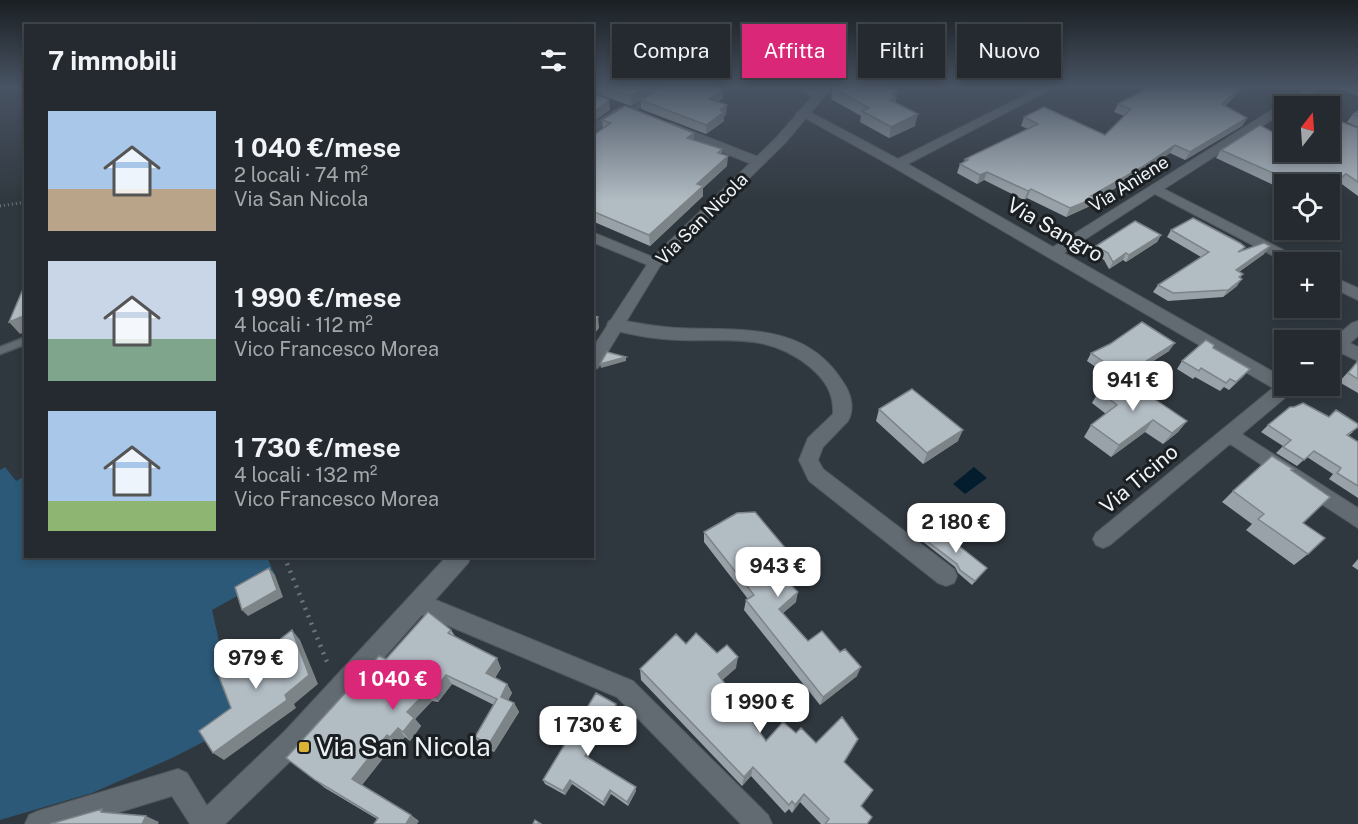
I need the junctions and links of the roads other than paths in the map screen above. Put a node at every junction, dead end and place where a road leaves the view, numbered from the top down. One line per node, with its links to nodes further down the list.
1 (664, 124): 8 (street)
2 (793, 124): 8 (street, Via San Nicola)
3 (824, 124): 9 (street, Via Sangro)
4 (976, 124): 9 (street)
5 (1258, 124): 10 (street, Via Aniene)
6 (1340, 126): 7 (street)
7 (1358, 133)
8 (759, 162): 14 (street, Via San Nicola)
9 (898, 164): 13 (street, Via Sangro)
10 (1155, 189): 12 (street); 13 (street, Via Aniene)
11 (594, 237): 14 (street)
12 (1277, 252)
13 (1053, 253): 25 (street, Via Sangro)
14 (655, 263): 17 (street, Via San Nicola)
15 (1340, 286): 16 (street)
16 (1358, 295)
17 (615, 325): 24 (street, Via San Nicola); 31 (street)
18 (1358, 327): 20 (street)
19 (24, 341): 22 (lane)
20 (1340, 342)
21 (1340, 350): 23 (street)
22 (0, 351)
23 (1358, 355)
24 (594, 360)
25 (1274, 379)
26 (1274, 396): 27 (street, Via Ticino)
27 (1228, 434): 28 (street); 29 (street, Via Ticino)
28 (1358, 519)
29 (1103, 539)
30 (459, 558): 32 (street)
31 (946, 576)
32 (419, 603): 34 (street); 35 (street)
33 (38, 824): 34 (street)
34 (206, 824)
35 (759, 824)

